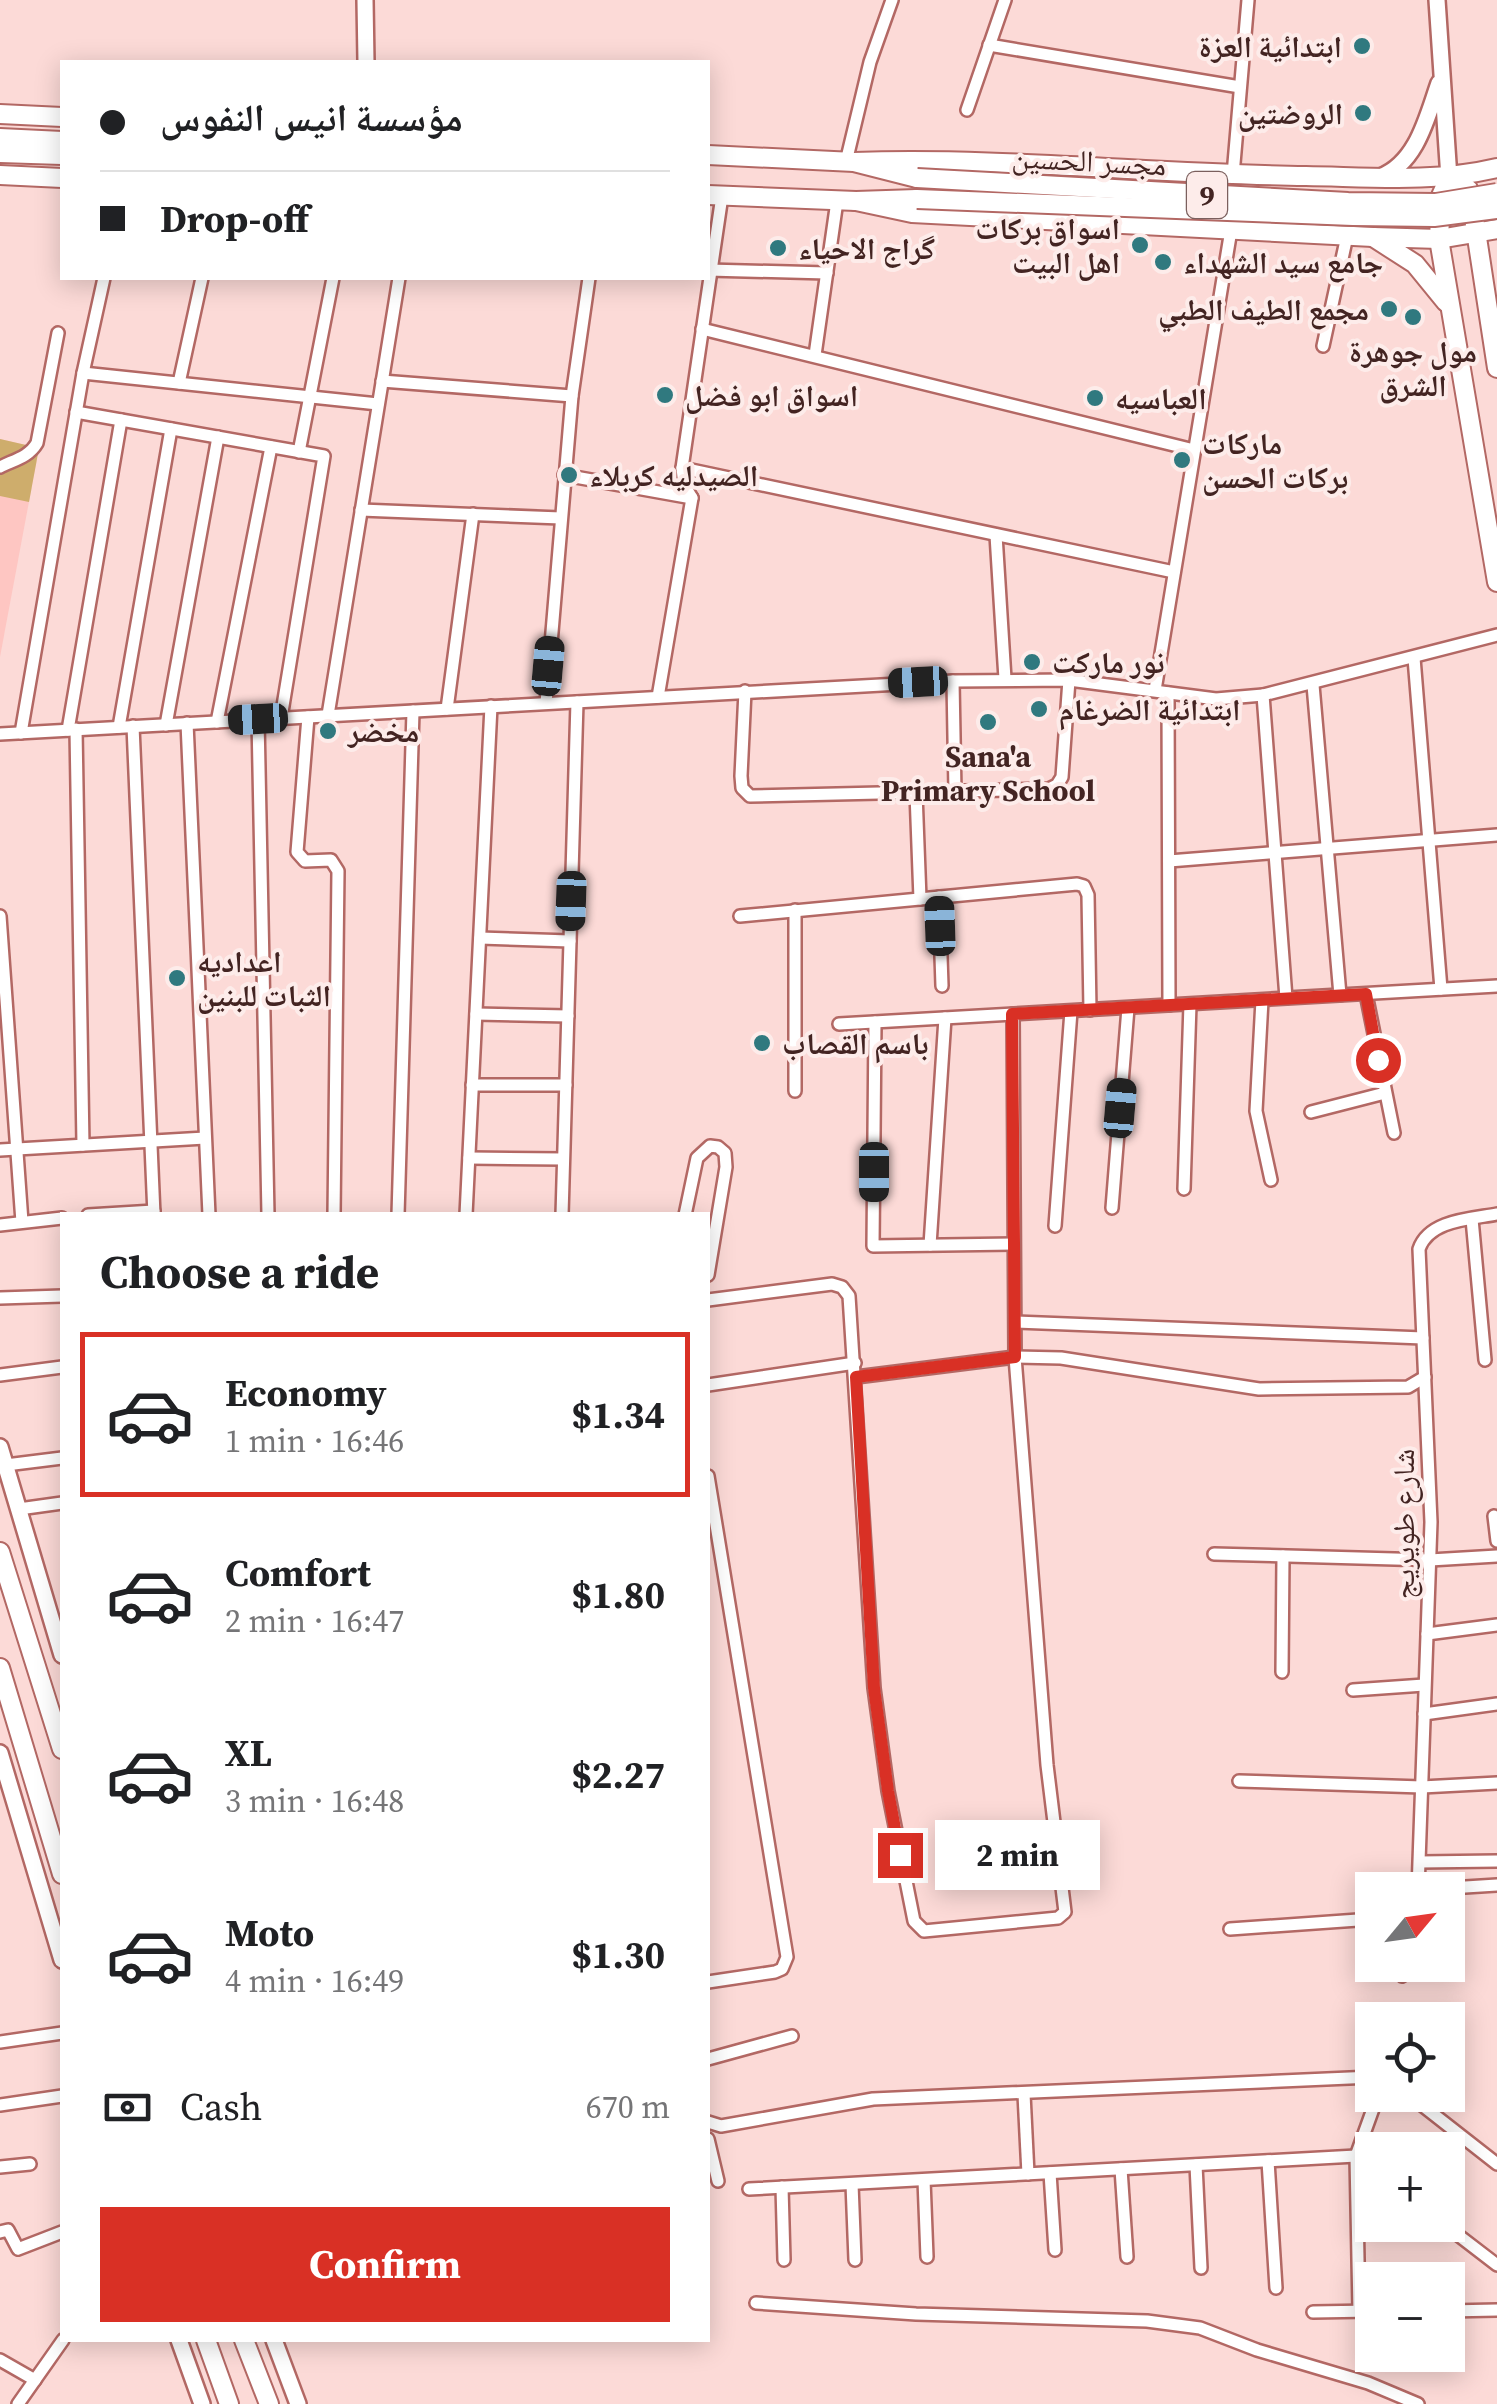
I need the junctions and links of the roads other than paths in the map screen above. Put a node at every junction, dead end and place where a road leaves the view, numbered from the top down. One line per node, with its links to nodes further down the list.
1 (365, 0): 7 (main road)
2 (892, 0): 18 (street)
3 (1004, 0): 6 (street)
4 (1248, 0): 9 (street)
5 (1437, 0): 8 (main road)
6 (989, 45): 9 (street); 10 (street)
7 (366, 60)
8 (1442, 74): 22 (main road); 24 (main road)
9 (1240, 87): 21 (street)
10 (967, 110)
11 (0, 114): 12 (main road)
12 (60, 117)
13 (0, 138): 14 (main road)
14 (60, 141)
15 (0, 153): 17 (main road)
16 (710, 155): 18 (main road, 9)
17 (60, 156)
18 (850, 162): 21 (main road); 25 (main road, مجسر الحسين / 9, bridge)
19 (1497, 168): 24 (main road)
20 (0, 175): 23 (main road)
21 (1233, 175): 22 (main road)
22 (1380, 177): 24 (main road)
23 (60, 178)
24 (1449, 178): 32 (main road); 35 (main road)
25 (1497, 193)
26 (715, 195): 27 (main road, 9); 36 (street)
27 (836, 200): 28 (main road, 9); 38 (street)
28 (856, 201): 29 (main road, مجسر الحسين / 9, bridge); 31 (main road)
29 (1497, 209)
30 (1497, 229): 32 (main road)
31 (1231, 230): 33 (main road); 62 (street)
32 (1477, 234): 35 (main road); 50 (main road)
33 (1347, 236): 34 (main road); 48 (street)
34 (1373, 237): 35 (main road); 45 (main road)
35 (1438, 239): 45 (main road)
36 (710, 258)
37 (710, 270): 38 (street)
38 (827, 273): 49 (street)
39 (104, 280): 51 (street)
40 (202, 280): 53 (street)
41 (332, 280): 55 (street)
42 (399, 280): 52 (street)
43 (589, 280): 54 (street)
44 (708, 280): 46 (street)
45 (1452, 314): 73 (main road)
46 (702, 329): 49 (street); 65 (street)
47 (58, 333): 64 (street)
48 (1323, 346)
49 (815, 355): 62 (street)
50 (1496, 357)
51 (83, 373): 53 (street); 57 (street)
52 (382, 381): 54 (street); 56 (street)
53 (179, 383): 55 (street)
54 (572, 396): 66 (street)
55 (310, 397): 56 (street); 63 (street)
56 (378, 404): 68 (street)
57 (76, 412): 58 (street); 100 (street)
58 (120, 420): 59 (street); 99 (street)
59 (171, 429): 60 (street); 98 (street)
60 (218, 438): 61 (street); 95 (street)
61 (271, 447): 63 (street); 94 (street)
62 (1194, 450): 72 (street)
63 (299, 452): 92 (street)
64 (0, 466)
65 (682, 468): 67 (street); 71 (street)
66 (564, 476): 67 (street); 70 (street)
67 (692, 498): 84 (street)
68 (361, 510): 69 (street); 91 (street)
69 (474, 514): 70 (street); 88 (street)
70 (561, 518): 86 (street)
71 (996, 534): 72 (street); 77 (street)
72 (1174, 572): 80 (street)
73 (1497, 582)
74 (1497, 635): 75 (street)
75 (1414, 658): 79 (street); 105 (street)
76 (953, 680): 77 (street); 81 (street); 102 (street)
77 (1005, 680): 78 (street)
78 (1070, 680): 80 (street); 102 (street)
79 (1313, 685): 83 (street); 106 (street)
80 (1155, 690): 82 (street)
81 (745, 691): 84 (street); 103 (street)
82 (1168, 692): 83 (street); 108 (street)
83 (1263, 695): 107 (street)
84 (658, 697): 85 (street)
85 (577, 702): 86 (street); 115 (street)
86 (546, 704): 87 (street)
87 (492, 706): 88 (street); 114 (street)
88 (447, 709): 89 (street)
89 (413, 711): 91 (street); 155 (street)
90 (308, 716): 91 (street); 92 (street); 154 (street)
91 (328, 716)
92 (281, 718): 93 (street)
93 (258, 719): 94 (street); 153 (street)
94 (217, 722): 96 (street)
95 (166, 724): 96 (street); 97 (street)
96 (187, 724): 141 (street)
97 (133, 726): 98 (street); 142 (street)
98 (119, 727): 99 (street)
99 (72, 730): 100 (street); 143 (street)
100 (21, 732): 101 (street)
101 (0, 734)
102 (954, 792): 103 (street)
103 (916, 793): 110 (street)
104 (1497, 835): 105 (street)
105 (1429, 841): 106 (street); 118 (street)
106 (1328, 849): 107 (street); 120 (street)
107 (1275, 853): 108 (street); 121 (street)
108 (1168, 861): 125 (street)
109 (939, 897): 110 (street); 116 (street); 127 (street)
110 (920, 899): 111 (street)
111 (795, 910): 113 (street); 137 (street)
112 (0, 916): 123 (street)
113 (740, 916)
114 (480, 938): 115 (street); 129 (street)
115 (570, 941): 131 (street)
116 (942, 986)
117 (1497, 986): 118 (street)
118 (1441, 989): 119 (street)
119 (1366, 994): 120 (street); 138 (street)
120 (1340, 995): 121 (street)
121 (1286, 998): 122 (street)
122 (1262, 1000): 124 (street); 148 (street)
123 (3, 1004): 144 (street)
124 (1190, 1004): 125 (street); 149 (street)
125 (1169, 1005): 126 (street)
126 (1128, 1008): 127 (street); 150 (street)
127 (1090, 1010): 128 (street)
128 (1071, 1011): 130 (street); 164 (street)
129 (476, 1014): 131 (street); 136 (street)
130 (1012, 1014): 132 (street); 165 (street)
131 (568, 1016): 135 (street)
132 (946, 1018): 133 (street); 166 (street)
133 (875, 1022): 134 (street); 166 (street)
134 (840, 1024)
135 (566, 1085): 136 (street); 147 (street)
136 (472, 1086): 146 (street)
137 (795, 1091)
138 (1385, 1093): 139 (street); 140 (street)
139 (1311, 1112)
140 (1394, 1134)
141 (205, 1138): 142 (street); 152 (street)
142 (151, 1141): 143 (street); 151 (street)
143 (82, 1145): 144 (street)
144 (16, 1148): 145 (street); 162 (street)
145 (0, 1150)
146 (469, 1158): 147 (street); 156 (street)
147 (564, 1159): 157 (street)
148 (1271, 1180)
149 (1184, 1189)
150 (1112, 1208)
151 (154, 1212)
152 (209, 1212)
153 (268, 1212)
154 (334, 1212)
155 (398, 1212)
156 (466, 1212)
157 (562, 1212)
158 (686, 1212): 167 (street)
159 (1497, 1214): 161 (street, شارع طويريج)
160 (60, 1218): 162 (street)
161 (1472, 1219): 172 (street, شارع طويريج); 174 (street)
162 (22, 1222): 163 (street)
163 (0, 1225)
164 (1056, 1226)
165 (1014, 1244): 166 (street); 171 (street)
166 (930, 1245)
167 (710, 1263)
168 (60, 1296): 169 (street)
169 (0, 1298)
170 (710, 1300): 176 (street)
171 (1015, 1322): 172 (street); 173 (street)
172 (1423, 1338): 178 (street, شارع طويريج)
173 (1015, 1357): 176 (street); 176 (street); 178 (street)
174 (1485, 1360)
175 (60, 1367): 177 (street)
176 (856, 1370): 179 (street)
177 (0, 1375)
178 (1424, 1377): 192 (street, شارع طويريج)
179 (710, 1385)
180 (0, 1447): 182 (main road)
181 (60, 1458): 182 (street)
182 (6, 1465): 185 (main road)
183 (710, 1488): 217 (street)
184 (60, 1503): 185 (street)
185 (19, 1509): 195 (main road)
186 (1494, 1516): 187 (street)
187 (1497, 1542)
188 (0, 1552): 201 (main road)
189 (1214, 1554): 190 (street)
190 (1283, 1556): 192 (street); 197 (street)
191 (1497, 1556): 192 (street)
192 (1430, 1560): 194 (street, شارع طويريج)
193 (1497, 1625): 194 (street)
194 (1427, 1634): 198 (street, شارع طويريج)
195 (60, 1648)
196 (0, 1668): 210 (main road)
197 (1282, 1672)
198 (1424, 1685): 199 (street); 202 (street, شارع طويريج)
199 (1353, 1690)
200 (1497, 1704): 202 (street)
201 (56, 1705): 203 (main road)
202 (1424, 1714): 207 (street, شارع طويريج)
203 (60, 1734)
204 (0, 1753): 216 (main road)
205 (1239, 1781): 207 (street)
206 (1497, 1783): 207 (street)
207 (1422, 1787): 209 (street, شارع طويريج)
208 (1497, 1861): 209 (street)
209 (1420, 1862): 211 (street, شارع طويريج)
210 (60, 1867)
211 (1419, 1872)
212 (1497, 1886): 213 (street)
213 (1465, 1888)
214 (1355, 1920): 215 (street)
215 (1230, 1929)
216 (60, 1953)
217 (710, 1982)
218 (60, 2033): 220 (street)
219 (792, 2036): 221 (street)
220 (0, 2042)
221 (710, 2058)
222 (1355, 2078): 223 (street)
223 (1024, 2094): 227 (street); 237 (street)
224 (60, 2096): 225 (street)
225 (0, 2105)
226 (1430, 2112): 232 (street)
227 (710, 2125)
228 (710, 2147): 239 (street)
229 (1355, 2156): 230 (street)
230 (1268, 2161): 233 (street); 253 (street)
231 (30, 2164): 234 (street)
232 (1497, 2164)
233 (1196, 2165): 235 (street); 252 (street)
234 (0, 2167)
235 (1121, 2169): 236 (street); 248 (street)
236 (1050, 2173): 237 (street); 246 (street)
237 (1028, 2174): 238 (street)
238 (924, 2180): 240 (street); 247 (street)
239 (718, 2181)
240 (852, 2184): 241 (street); 250 (street)
241 (782, 2188): 242 (street); 249 (street)
242 (749, 2190)
243 (0, 2232): 244 (street)
244 (60, 2233)
245 (1465, 2240): 251 (street)
246 (1055, 2250)
247 (927, 2256)
248 (1126, 2257)
249 (784, 2260)
250 (855, 2260)
251 (1497, 2265)
252 (1202, 2268)
253 (1276, 2288)
254 (756, 2304): 271 (street)
255 (1465, 2310): 256 (street)
256 (1497, 2310)
257 (1355, 2311): 258 (street)
258 (1313, 2312)
259 (62, 2342): 265 (street)
260 (181, 2342): 267 (main road)
261 (207, 2342): 268 (main road)
262 (245, 2342): 269 (main road)
263 (275, 2342): 270 (main road)
264 (0, 2360): 265 (street)
265 (35, 2380): 266 (street)
266 (18, 2404)
267 (202, 2404)
268 (229, 2404)
269 (269, 2404)
270 (298, 2404)
271 (1418, 2404)

